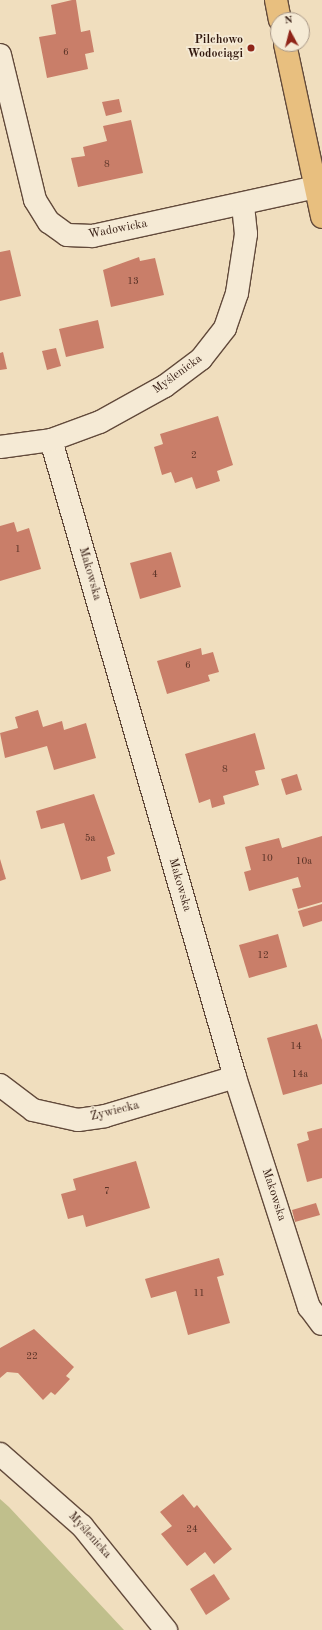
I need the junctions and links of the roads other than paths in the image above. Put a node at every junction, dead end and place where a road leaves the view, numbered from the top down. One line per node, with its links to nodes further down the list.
1 (276, 0): 2 (main road)
2 (278, 12)
3 (287, 52): 5 (main road)
4 (0, 55): 6 (street, Wadowicka)
5 (316, 188): 6 (street, Wadowicka); 7 (main road)
6 (243, 204): 8 (street, Myślenicka)
7 (322, 217)
8 (51, 440): 9 (street, Myślenicka); 10 (street, Makowska)
9 (0, 447)
10 (235, 1077): 11 (street, Żywiecka); 12 (street, Makowska)
11 (0, 1085)
12 (322, 1324)
13 (0, 1454): 14 (street, Myślenicka)
14 (166, 1630)

